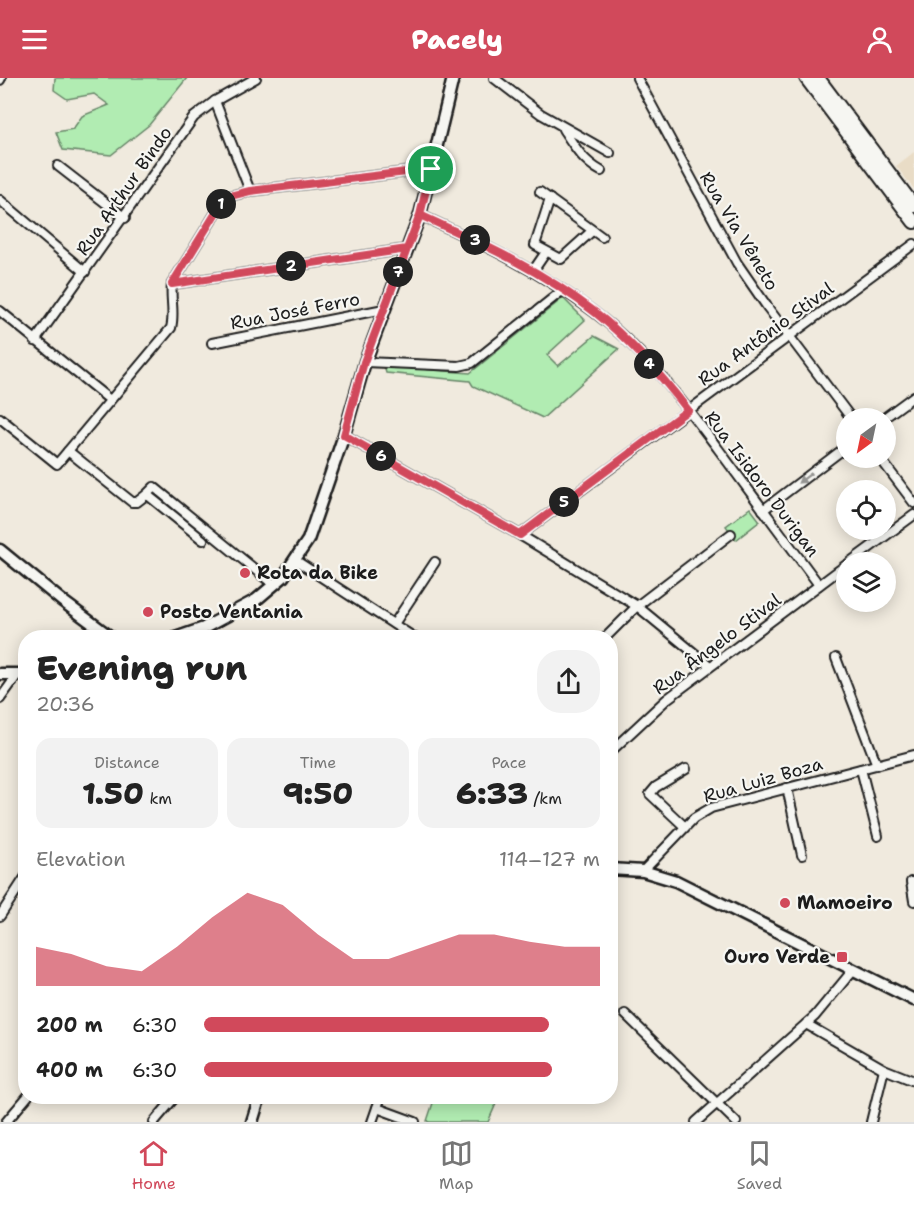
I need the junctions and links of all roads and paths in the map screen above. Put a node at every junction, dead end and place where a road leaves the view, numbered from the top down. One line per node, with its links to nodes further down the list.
1 (256, 78): 7 (street, Rua Arthur Bindo)
2 (453, 78): 11 (main road)
3 (494, 78): 8 (street)
4 (638, 78): 32 (street, Rua Via Vêneto)
5 (806, 78): 20 (main road)
6 (818, 78): 17 (main road)
7 (214, 101): 13 (street); 19 (street, Rua Arthur Bindo)
8 (562, 127): 9 (street); 12 (street)
9 (610, 153)
10 (58, 166): 19 (street)
11 (431, 169): 13 (street); 18 (main road)
12 (601, 171)
13 (250, 191): 28 (street)
14 (540, 192): 15 (street)
15 (550, 199): 21 (street); 25 (street)
16 (0, 200): 27 (street)
17 (914, 206)
18 (420, 215): 24 (main road); 26 (street, Rua Isidoro Durigan)
19 (125, 218): 27 (street, Rua Arthur Bindo)
20 (914, 222)
21 (592, 231): 22 (street); 25 (street)
22 (602, 237)
23 (914, 244): 32 (street, Rua Antônio Stival)
24 (407, 249): 28 (street); 30 (main road)
25 (546, 252): 26 (street)
26 (533, 271): 29 (street, Rua Isidoro Durigan)
27 (85, 272): 33 (street, Rua Arthur Bindo)
28 (172, 284): 37 (street)
29 (563, 290): 35 (street); 40 (street, Rua Isidoro Durigan)
30 (384, 309): 34 (street, Rua José Ferro); 35 (main road)
31 (0, 311): 33 (street)
32 (789, 336): 38 (street, Rua Via Vêneto); 40 (street, Rua Antônio Stival)
33 (35, 341): 37 (street)
34 (212, 343)
35 (364, 362): 42 (main road)
36 (914, 396): 39 (street)
37 (110, 400): 43 (street)
38 (843, 408)
39 (896, 409)
40 (688, 410): 48 (street, Rua Isidoro Durigan); 51 (street, Rua Antônio Stival)
41 (0, 418): 43 (street)
42 (344, 435): 51 (street); 55 (main road)
43 (68, 451): 46 (street)
44 (836, 455): 48 (street, one-way to 48)
45 (888, 468): 47 (street)
46 (146, 495): 52 (street); 58 (street)
47 (914, 503)
48 (763, 510): 59 (street, Rua Isidoro Durigan)
49 (914, 515): 54 (street)
50 (731, 534): 60 (street)
51 (520, 535): 60 (street)
52 (204, 540)
53 (0, 550): 62 (main road)
54 (864, 552)
55 (296, 560): 58 (main road); 61 (street)
56 (435, 562): 61 (street)
57 (836, 573): 59 (street, Rua Ângelo Stival)
58 (274, 585): 63 (main road)
59 (819, 585): 67 (street, Rua Ângelo Stival)
60 (637, 606): 65 (street); 67 (street)
61 (394, 624): 64 (street)
62 (100, 630)
63 (200, 630)
64 (403, 630)
65 (613, 630)
66 (836, 658): 74 (street)
67 (710, 666): 72 (street, Rua Ângelo Stival)
68 (0, 674): 69 (main road)
69 (18, 674)
70 (18, 679): 71 (street)
71 (0, 699)
72 (618, 745)
73 (914, 755): 74 (street, Rua Luiz Boza)
74 (877, 765): 76 (street, Rua Luiz Boza)
75 (686, 769): 78 (street)
76 (861, 769): 77 (street, Rua Luiz Boza); 79 (street)
77 (787, 788): 78 (street, Rua Luiz Boza); 80 (street)
78 (685, 827): 82 (street, Rua Luiz Boza)
79 (878, 836)
80 (802, 855)
81 (618, 869): 82 (main road)
82 (643, 871): 87 (main road)
83 (912, 882): 85 (street)
84 (18, 888): 86 (street)
85 (914, 901)
86 (0, 916)
87 (853, 970): 88 (main road); 90 (street)
88 (914, 1000)
89 (625, 1014): 93 (street)
90 (806, 1024): 91 (street); 93 (street)
91 (884, 1069): 92 (street); 106 (street)
92 (914, 1082)
93 (717, 1103): 104 (street); 105 (street)
94 (21, 1104): 99 (street)
95 (169, 1104): 100 (street)
96 (258, 1104): 101 (main road)
97 (378, 1104): 98 (street)
98 (377, 1108): 102 (street); 103 (street)
99 (6, 1122)
100 (154, 1122)
101 (252, 1122)
102 (372, 1122)
103 (415, 1122)
104 (696, 1122)
105 (736, 1122)
106 (872, 1122)

